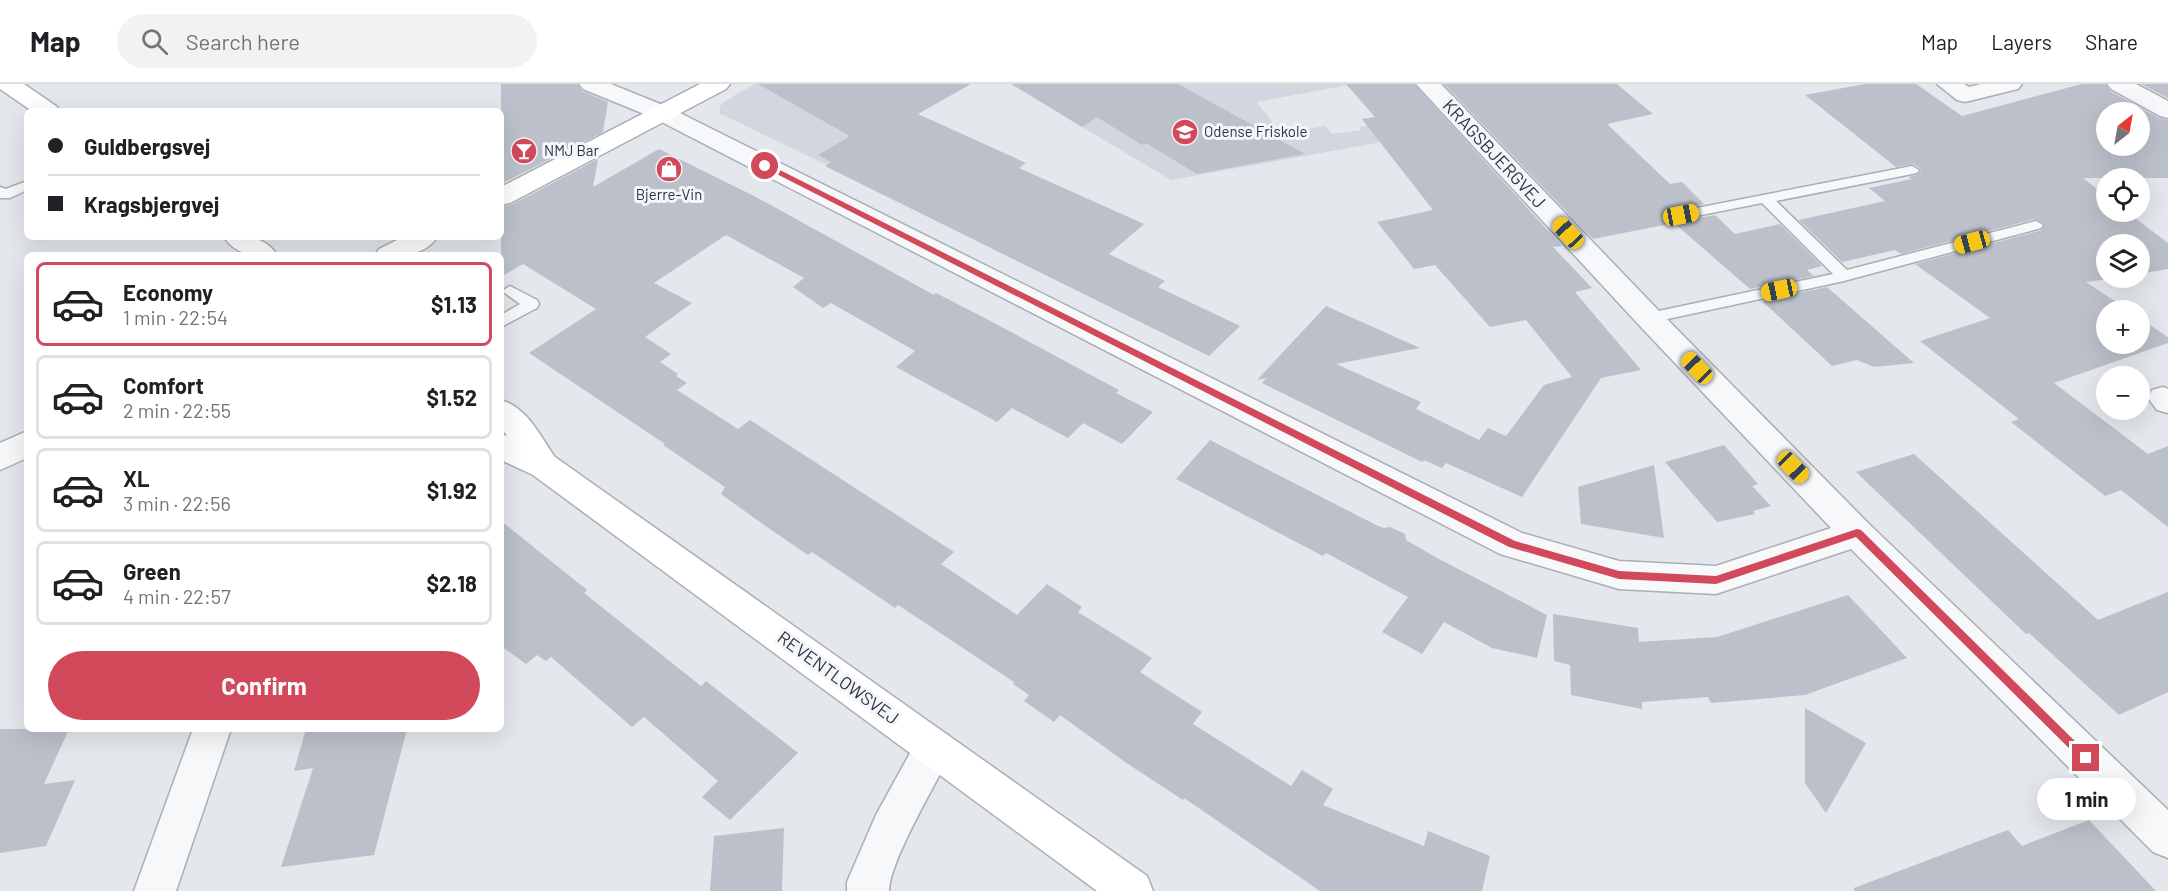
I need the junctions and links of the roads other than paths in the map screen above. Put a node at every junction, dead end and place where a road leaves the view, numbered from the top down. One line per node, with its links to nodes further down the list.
1 (8, 84): 8 (main road)
2 (591, 84): 10 (street)
3 (718, 84): 10 (main road)
4 (1428, 84): 24 (street, KRAGSBJERGVEJ)
5 (1949, 84): 6 (street)
6 (2010, 84)
7 (2119, 84): 9 (street)
8 (44, 108)
9 (2168, 111)
10 (662, 113): 14 (main road); 29 (street)
11 (1912, 170): 15 (lane)
12 (24, 186): 13 (lane)
13 (0, 191)
14 (504, 195)
15 (1766, 198): 16 (lane); 22 (lane)
16 (1681, 215)
17 (2036, 225): 22 (lane)
18 (241, 240): 20 (main road)
19 (418, 240): 21 (main road)
20 (259, 252)
21 (395, 252)
22 (1844, 276): 24 (lane)
23 (510, 291): 25 (lane)
24 (1649, 318): 29 (street, KRAGSBJERGVEJ)
25 (504, 320)
26 (504, 413): 28 (main road, REVENTLOWSVEJ)
27 (504, 447): 28 (main road, REVENTLOWSVEJ)
28 (544, 466): 31 (main road, REVENTLOWSVEJ)
29 (1857, 533): 32 (street, KRAGSBJERGVEJ)
30 (211, 732): 33 (street)
31 (934, 747): 34 (street); 35 (main road, REVENTLOWSVEJ)
32 (2168, 838)
33 (155, 891)
34 (868, 891)
35 (1132, 891)

